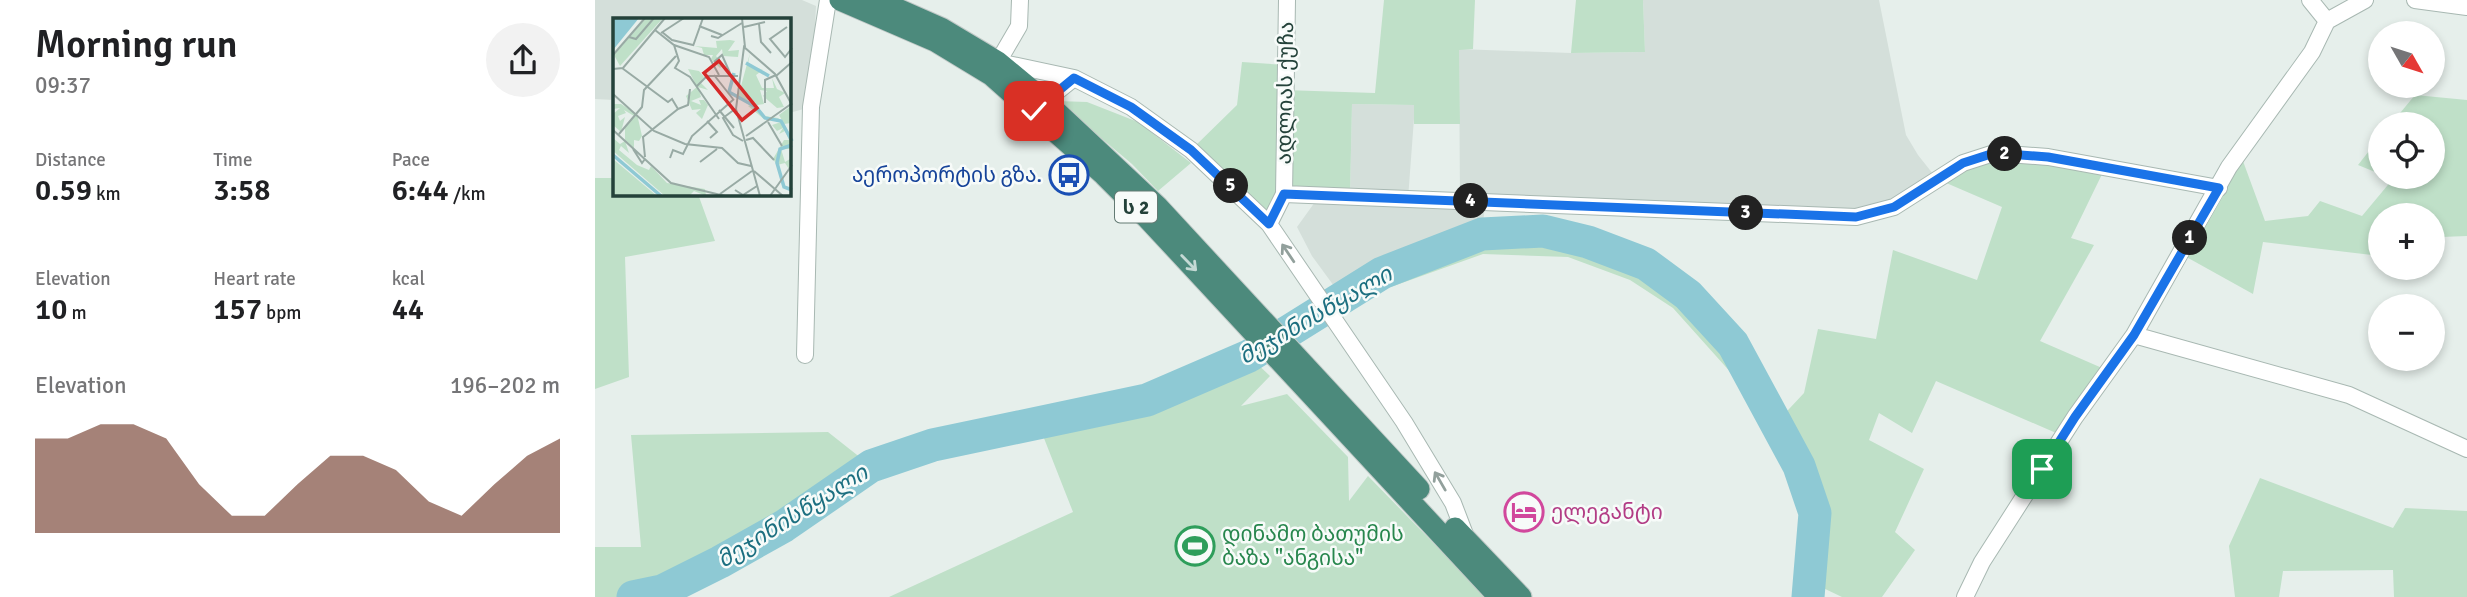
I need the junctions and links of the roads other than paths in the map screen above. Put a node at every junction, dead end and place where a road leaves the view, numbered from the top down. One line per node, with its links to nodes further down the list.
1 (828, 0): 18 (street)
2 (840, 0): 13 (highway, ს 2)
3 (877, 0): 11 (highway, ს 2)
4 (1020, 0): 11 (street)
5 (1287, 0): 15 (street, ადლიას ქუჩა)
6 (2310, 0): 10 (street)
7 (2365, 0): 10 (street)
8 (2415, 0): 9 (street)
9 (2467, 7)
10 (2327, 21): 14 (street)
11 (998, 62): 12 (street); 13 (highway, ს 2)
12 (1074, 78): 13 (street); 16 (street)
13 (1040, 106): 19 (highway, ს 2)
14 (2219, 188): 15 (street); 17 (street)
15 (1284, 194): 16 (street, ადლიას ქუჩა)
16 (1269, 224): 21 (street, one-way to 16)
17 (2134, 335): 20 (street); 24 (street)
18 (805, 355)
19 (1294, 365): 21 (highway, ს 2); 22 (highway, ს 2)
20 (2467, 449)
21 (1468, 542): 23 (highway, ს 2)
22 (1499, 597)
23 (1521, 597)
24 (1965, 597)

